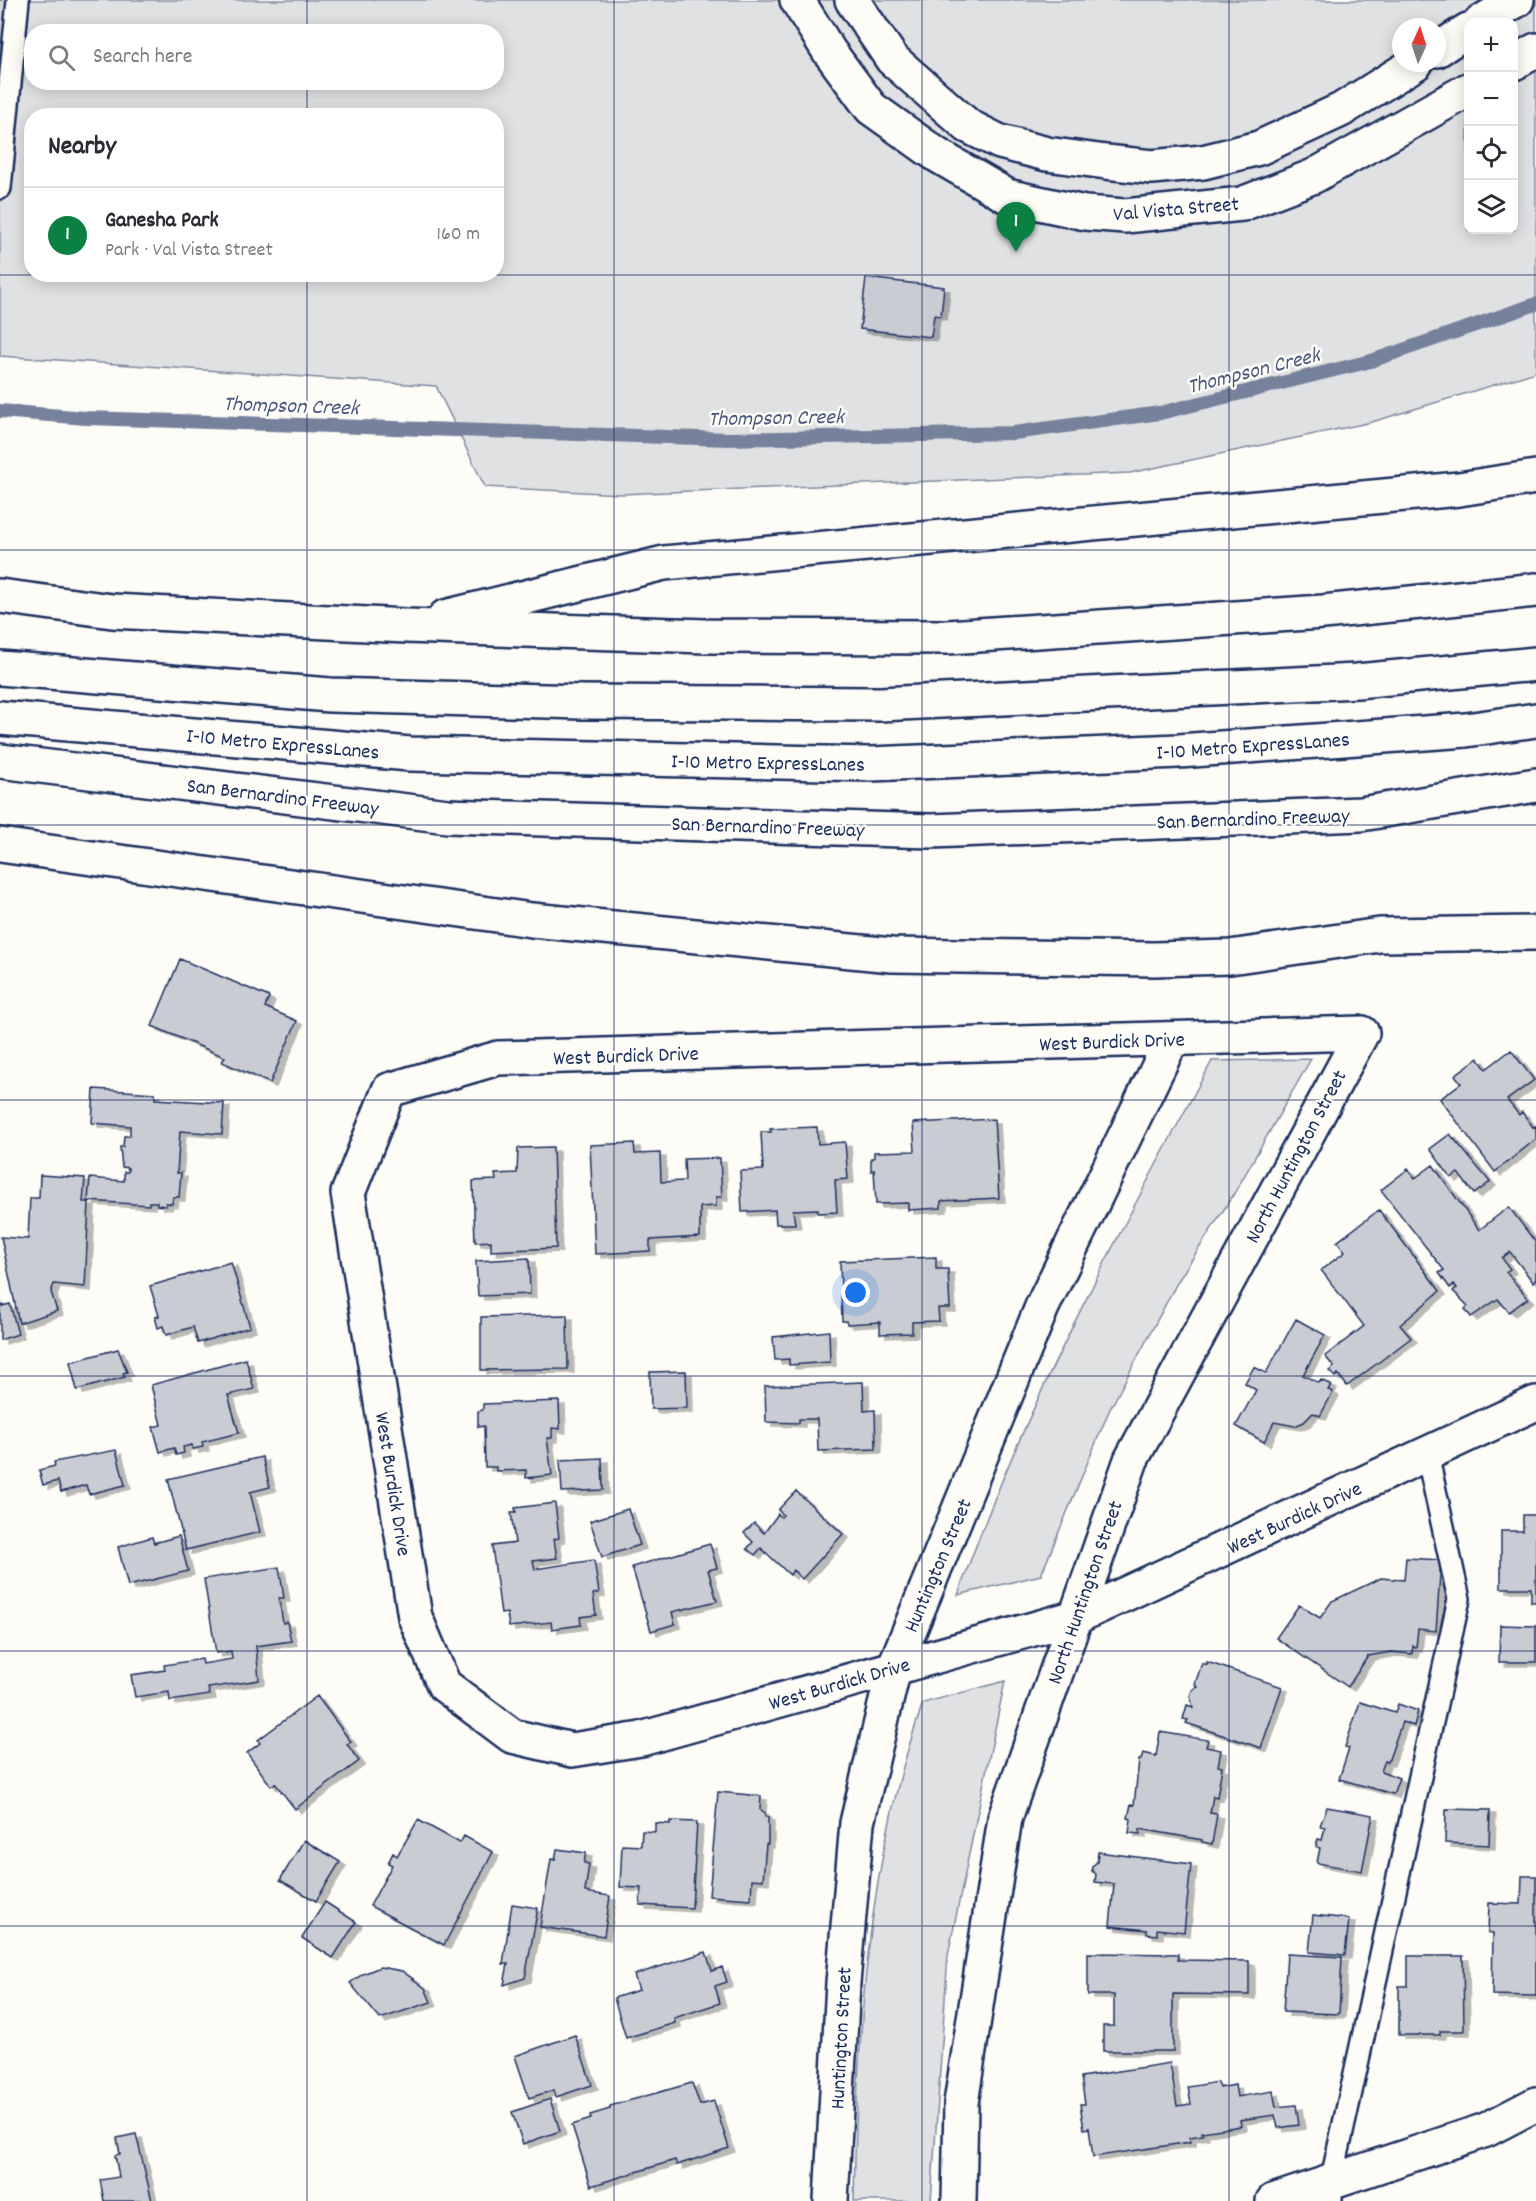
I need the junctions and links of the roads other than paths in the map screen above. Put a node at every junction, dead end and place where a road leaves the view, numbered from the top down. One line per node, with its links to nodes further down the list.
1 (18, 0): 12 (lane)
2 (797, 0): 11 (main road, Val Vista Street)
3 (852, 0): 10 (main road, Val Vista Street)
4 (1517, 0): 5 (main road)
5 (1488, 18)
6 (1464, 33): 7 (main road)
7 (1446, 44)
8 (1536, 50): 9 (main road)
9 (1518, 61)
10 (1402, 72)
11 (1464, 92)
12 (0, 188)
13 (1536, 477): 16 (main road)
14 (1536, 590): 16 (main road)
15 (0, 596): 16 (main road)
16 (405, 626)
17 (1536, 664): 18 (main road)
18 (0, 668)
19 (0, 718): 20 (main road, I-10 Metro ExpressLanes)
20 (1536, 720)
21 (0, 761): 22 (main road, San Bernardino Freeway)
22 (1536, 785)
23 (0, 845): 24 (main road)
24 (1536, 933)
25 (1362, 1033): 26 (main road, West Burdick Drive); 29 (main road, North Huntington Street)
26 (1172, 1039): 30 (main road, Huntington Street); 30 (main road, West Burdick Drive)
27 (1536, 1403): 28 (main road, West Burdick Drive)
28 (1427, 1454): 29 (main road, West Burdick Drive); 32 (lane)
29 (1076, 1617): 30 (main road, West Burdick Drive); 34 (main road, North Huntington Street)
30 (894, 1668): 33 (main road, Huntington Street)
31 (1536, 2104): 32 (main road)
32 (1331, 2192): 35 (main road)
33 (831, 2201)
34 (959, 2201)
35 (1273, 2201)

